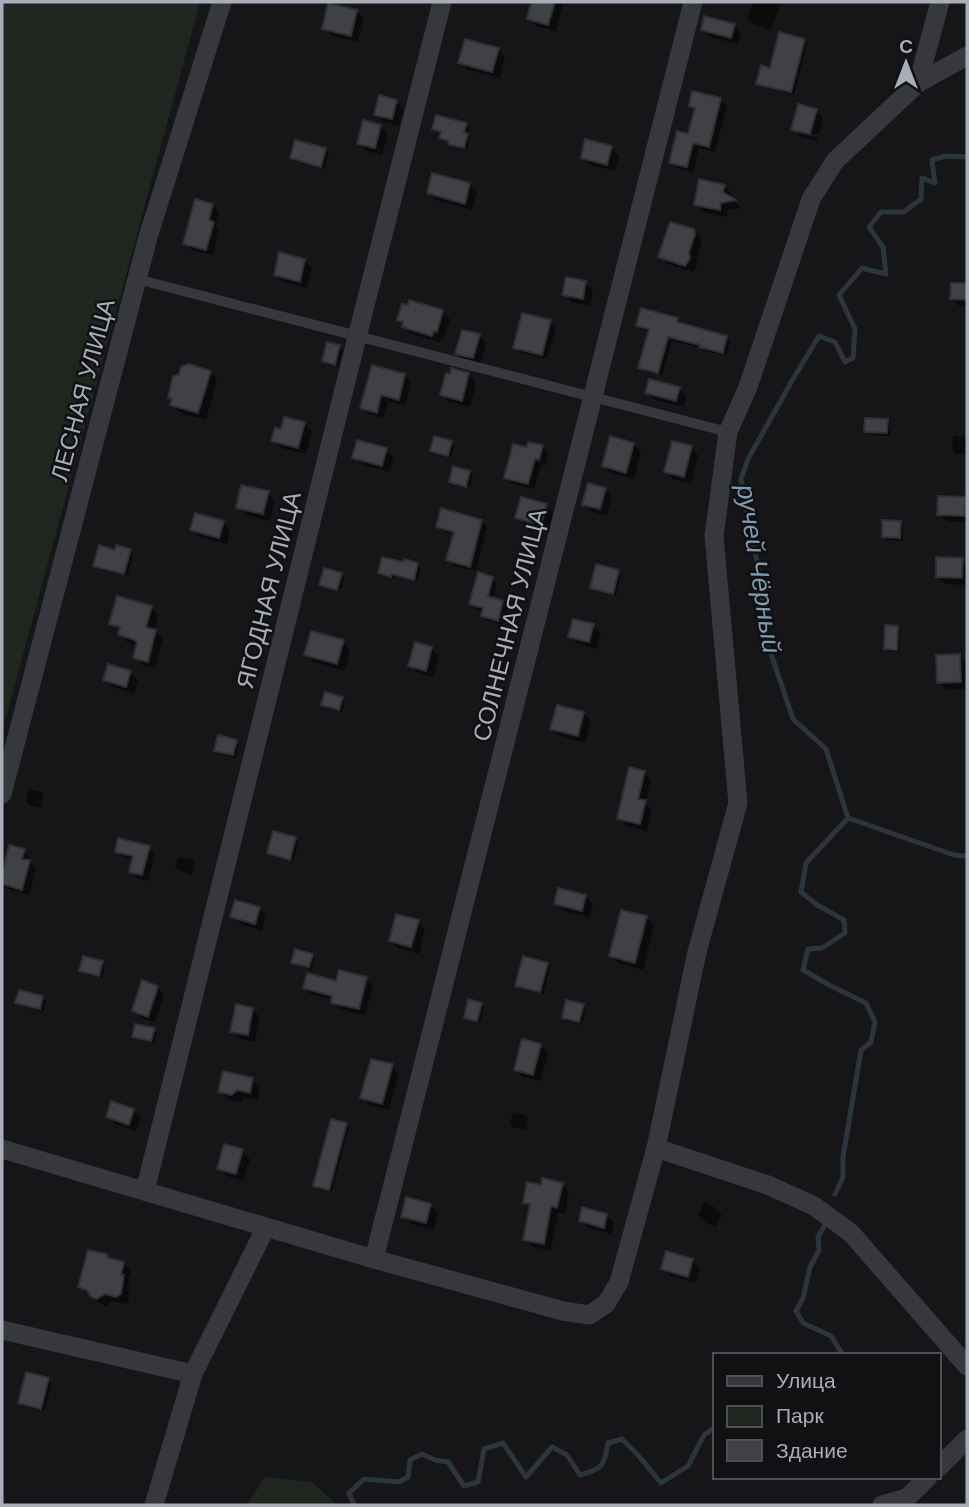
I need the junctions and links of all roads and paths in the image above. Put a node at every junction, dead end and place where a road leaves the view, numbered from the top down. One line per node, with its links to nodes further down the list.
1 (222, 2): 7 (street, ЛЕСНАЯ УЛИЦА)
2 (442, 2): 8 (street, ЯГОДНАЯ УЛИЦА)
3 (693, 2): 9 (street, СОЛНЕЧНАЯ УЛИЦА)
4 (940, 2): 6 (street)
5 (967, 56): 6 (street)
6 (918, 83): 10 (street)
7 (137, 279): 8 (lane); 11 (street, ЛЕСНАЯ УЛИЦА)
8 (357, 337): 9 (lane); 14 (street, ЯГОДНАЯ УЛИЦА)
9 (593, 396): 10 (lane); 16 (street, СОЛНЕЧНАЯ УЛИЦА)
10 (728, 432): 12 (street)
11 (2, 794)
12 (656, 1148): 16 (street); 18 (street)
13 (2, 1149): 14 (street)
14 (145, 1191): 15 (street)
15 (266, 1227): 16 (street); 19 (street)
16 (374, 1259)
17 (2, 1330): 19 (street)
18 (967, 1366)
19 (192, 1374): 24 (street)
20 (967, 1439): 21 (street)
21 (941, 1465)
22 (926, 1479): 23 (street)
23 (908, 1501): 25 (street)
24 (154, 1505)
25 (883, 1505)

